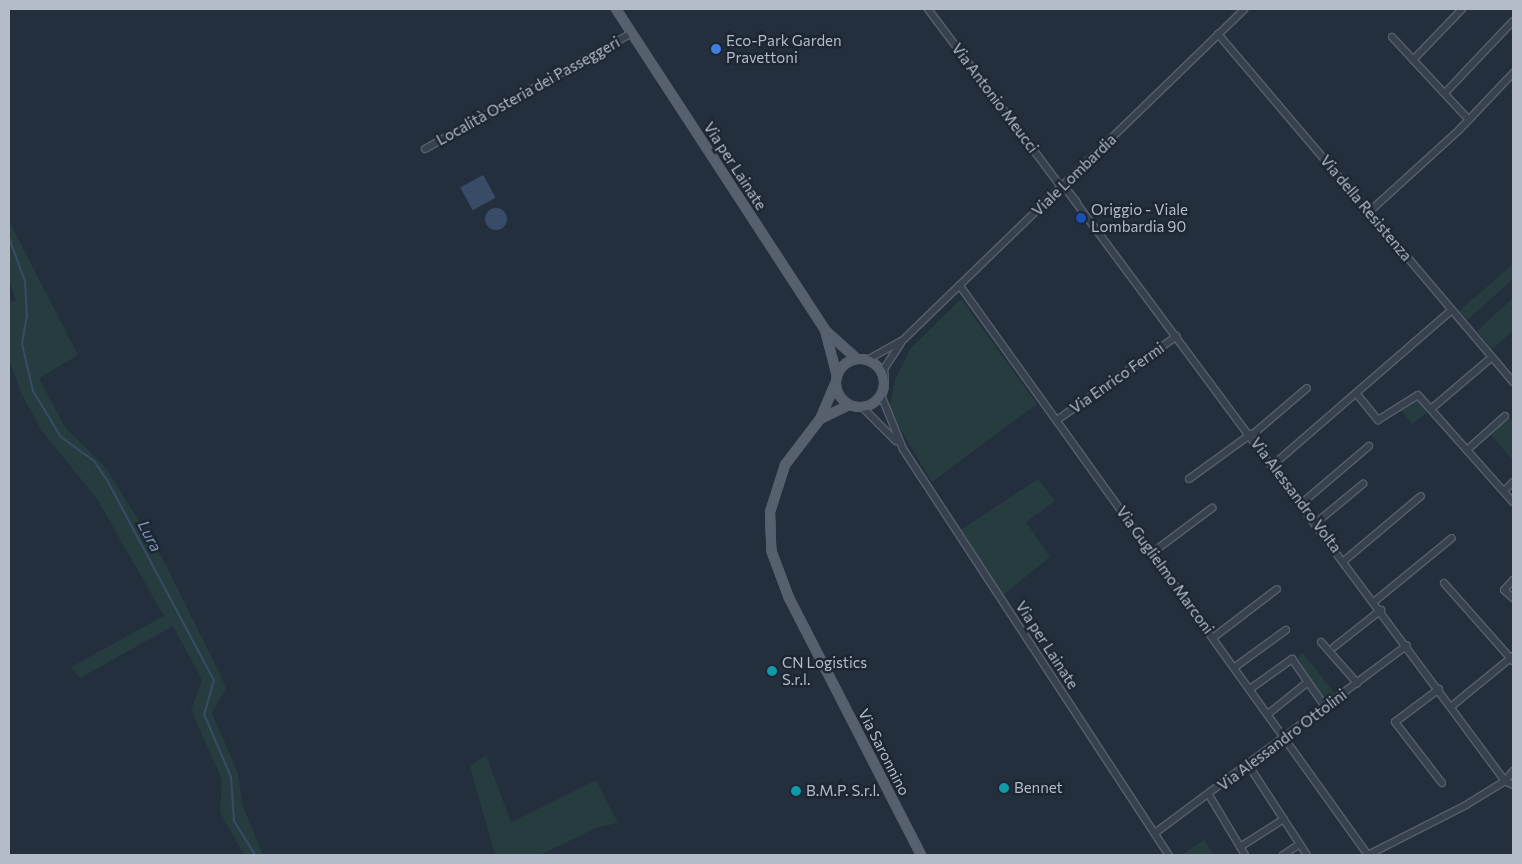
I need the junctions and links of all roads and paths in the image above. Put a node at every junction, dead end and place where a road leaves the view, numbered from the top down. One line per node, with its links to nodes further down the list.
1 (616, 9): 6 (main road, Via per Lainate)
2 (928, 9): 14 (street, Via Antonio Meucci)
3 (1244, 9): 7 (street, Viale Lombardia)
4 (1462, 9): 9 (street)
5 (1513, 21): 11 (street)
6 (632, 33): 13 (street, Località Osteria dei Passeggeri); 18 (main road, Via per Lainate)
7 (1218, 34): 14 (street, Viale Lombardia); 15 (street, Via della Resistenza)
8 (1392, 37): 9 (street)
9 (1414, 60): 11 (street)
10 (1513, 73): 12 (street)
11 (1445, 93): 12 (street)
12 (1469, 120): 15 (street)
13 (425, 149)
14 (1062, 186): 16 (street, Viale Lombardia); 19 (street, Via Alessandro Volta)
15 (1369, 212): 17 (street, Via della Resistenza)
16 (960, 286): 20 (street, Viale Lombardia); 35 (street, Via Guglielmo Marconi)
17 (1452, 310): 21 (street, Via della Resistenza); 28 (street)
18 (825, 330): 22 (main road, Via per Lainate); 24 (main road, Via per Lainate)
19 (1177, 336): 35 (street, Via Enrico Fermi); 36 (street, Via Alessandro Volta)
20 (903, 340): 23 (street, Viale Lombardia); 25 (street, Viale Lombardia)
21 (1492, 357): 26 (street, Via della Resistenza); 32 (street)
22 (857, 359): 23 (main road); 24 (main road)
23 (867, 360): 25 (main road)
24 (836, 379): 30 (main road); 34 (main road, Via Saronnino)
25 (885, 382): 29 (main road)
26 (1513, 382)
27 (1307, 388): 36 (street)
28 (1356, 393): 32 (street); 40 (street)
29 (881, 395): 31 (main road); 38 (street, Via per Lainate)
30 (849, 404): 31 (main road); 34 (main road, Via Saronnino)
31 (862, 407): 38 (street, Via per Lainate)
32 (1431, 409): 39 (street)
33 (1505, 416): 39 (street)
34 (820, 419): 84 (main road, Via Saronnino)
35 (1057, 420): 51 (street, Via Guglielmo Marconi)
36 (1251, 434): 40 (street, Via Alessandro Volta); 41 (street)
37 (1369, 446): 46 (street)
38 (903, 449): 81 (street, Via per Lainate)
39 (1467, 450): 44 (street)
40 (1274, 464): 46 (street, Via Alessandro Volta)
41 (1189, 479)
42 (1513, 482): 44 (street)
43 (1364, 484): 49 (street)
44 (1504, 491): 47 (street)
45 (1421, 496): 52 (street)
46 (1302, 502): 49 (street, Via Alessandro Volta)
47 (1513, 502)
48 (1212, 508): 51 (street)
49 (1317, 522): 52 (street, Via Alessandro Volta)
50 (1452, 538): 57 (street)
51 (1153, 552): 60 (street, Via Guglielmo Marconi)
52 (1344, 560): 57 (street, Via Alessandro Volta)
53 (1513, 580): 56 (street)
54 (1444, 583): 64 (street)
55 (1277, 589): 60 (street)
56 (1513, 598)
57 (1375, 601): 58 (street, Via Alessandro Volta)
58 (1381, 610): 62 (street, Via Alessandro Volta); 63 (street)
59 (1286, 630): 65 (street)
60 (1214, 636): 65 (street, Via Guglielmo Marconi)
61 (1321, 642): 67 (street)
62 (1407, 645): 67 (street, Via Alessandro Ottolini); 69 (street, Via Alessandro Volta)
63 (1334, 647)
64 (1513, 659): 70 (street)
65 (1235, 668): 68 (street, Via Guglielmo Marconi)
66 (1308, 682): 68 (street); 71 (street); 72 (street)
67 (1356, 683): 71 (street, Via Alessandro Ottolini)
68 (1250, 689): 72 (street, Via Guglielmo Marconi)
69 (1439, 689): 70 (street, Via Alessandro Volta); 77 (street)
70 (1452, 706): 76 (street, Via Alessandro Volta)
71 (1326, 708): 73 (street, Via Alessandro Ottolini)
72 (1268, 714): 73 (street, Via Guglielmo Marconi)
73 (1285, 739): 74 (street, Via Alessandro Ottolini); 89 (street, Via Guglielmo Marconi)
74 (1249, 766): 79 (street, Via Alessandro Ottolini); 80 (street)
75 (1513, 771): 76 (street)
76 (1505, 781): 78 (street); 89 (street)
77 (1442, 783)
78 (1513, 785)
79 (1209, 796): 81 (street, Via Alessandro Ottolini); 83 (street)
80 (1284, 819): 82 (street); 83 (street)
81 (1155, 833): 85 (street, Via per Lainate)
82 (1300, 844): 87 (street); 88 (street)
83 (1240, 847): 86 (street)
84 (921, 855)
85 (1169, 855)
86 (1245, 855)
87 (1283, 855)
88 (1307, 855)
89 (1368, 855)

